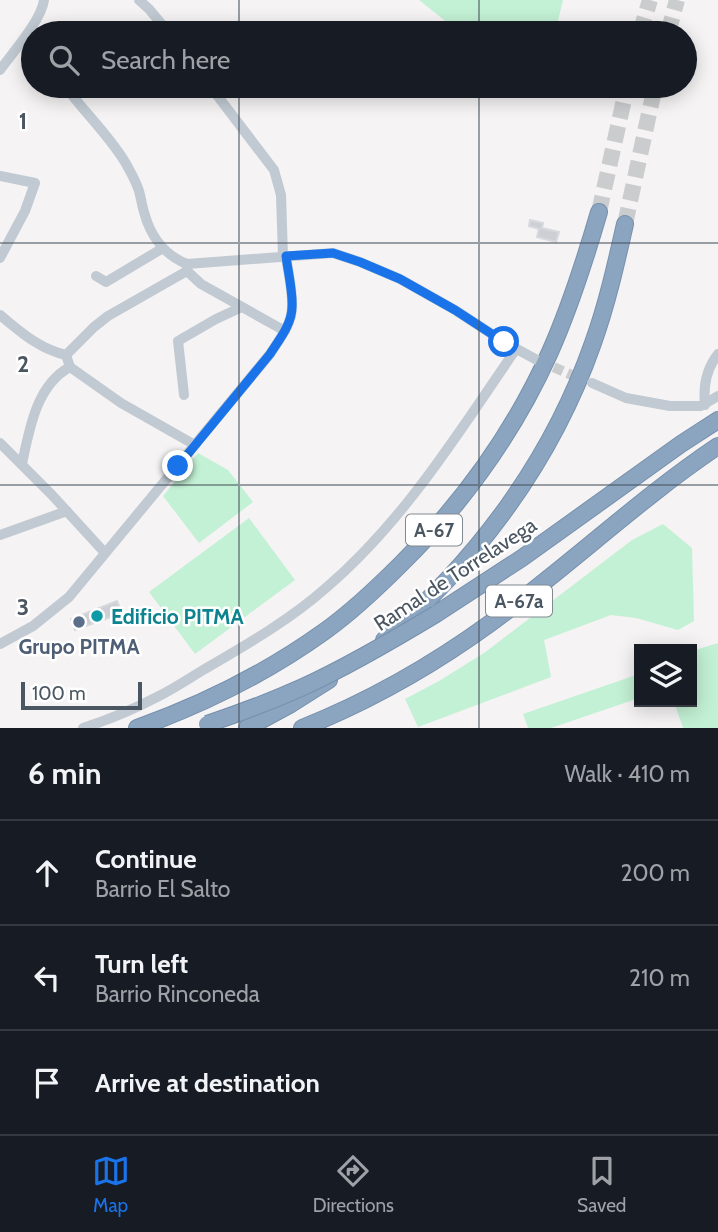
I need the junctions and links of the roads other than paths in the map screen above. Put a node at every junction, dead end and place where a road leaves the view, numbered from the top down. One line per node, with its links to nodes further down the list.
1 (44, 0): 3 (street)
2 (139, 0): 4 (street)
3 (37, 21)
4 (159, 21)
5 (21, 45): 6 (street)
6 (0, 70)
7 (77, 98): 12 (street)
8 (219, 98): 13 (street)
9 (0, 176): 14 (street)
10 (598, 212): 40 (highway, A-67)
11 (625, 224): 41 (highway, A-67)
12 (163, 248): 15 (street); 16 (street)
13 (285, 256): 15 (street); 19 (street); 20 (street)
14 (0, 258)
15 (187, 267): 17 (street); 22 (street)
16 (96, 276)
17 (242, 307): 19 (street); 26 (street)
18 (0, 315): 22 (street)
19 (285, 331): 31 (street)
20 (516, 349): 23 (street); 39 (street)
21 (718, 354): 28 (street)
22 (66, 355): 24 (street)
23 (537, 360)
24 (69, 368): 31 (street); 33 (street)
25 (592, 383): 28 (street)
26 (184, 395)
27 (718, 396): 28 (street)
28 (705, 405)
29 (718, 420): 38 (highway, Ramal de Torrelavega / A-67a, bridge)
30 (0, 443): 33 (street)
31 (195, 445): 36 (street)
32 (718, 446): 42 (highway, A-67a)
33 (22, 464): 34 (street)
34 (67, 511): 35 (street); 36 (street)
35 (0, 535)
36 (105, 553): 37 (street)
37 (0, 644)
38 (201, 726)
39 (83, 728)
40 (137, 728)
41 (247, 728)
42 (302, 728)

